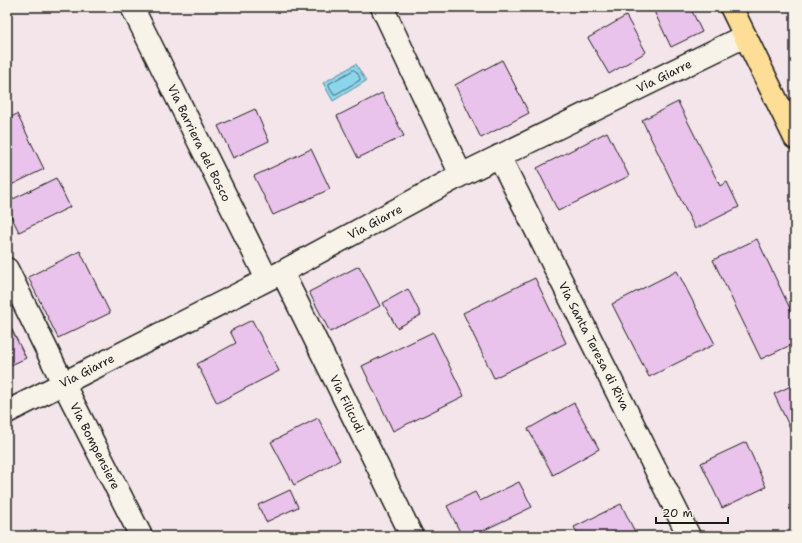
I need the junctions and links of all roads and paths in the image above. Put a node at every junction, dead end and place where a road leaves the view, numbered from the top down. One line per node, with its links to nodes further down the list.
1 (132, 7): 9 (street, Via Barriera del Bosco)
2 (382, 7): 7 (street)
3 (731, 7): 4 (main road)
4 (745, 36): 5 (main road); 6 (street, Via Giarre)
5 (795, 138)
6 (499, 156): 7 (street, Via Giarre); 14 (street, Via Santa Teresa di Riva)
7 (461, 175): 9 (street, Via Giarre)
8 (7, 269): 10 (street, Via Bompensiere)
9 (274, 276): 10 (street, Via Giarre); 13 (street, Via Filicudi)
10 (63, 383): 11 (street, Via Giarre); 12 (street, Via Bompensiere)
11 (7, 412)
12 (141, 536)
13 (412, 536)
14 (689, 536)

